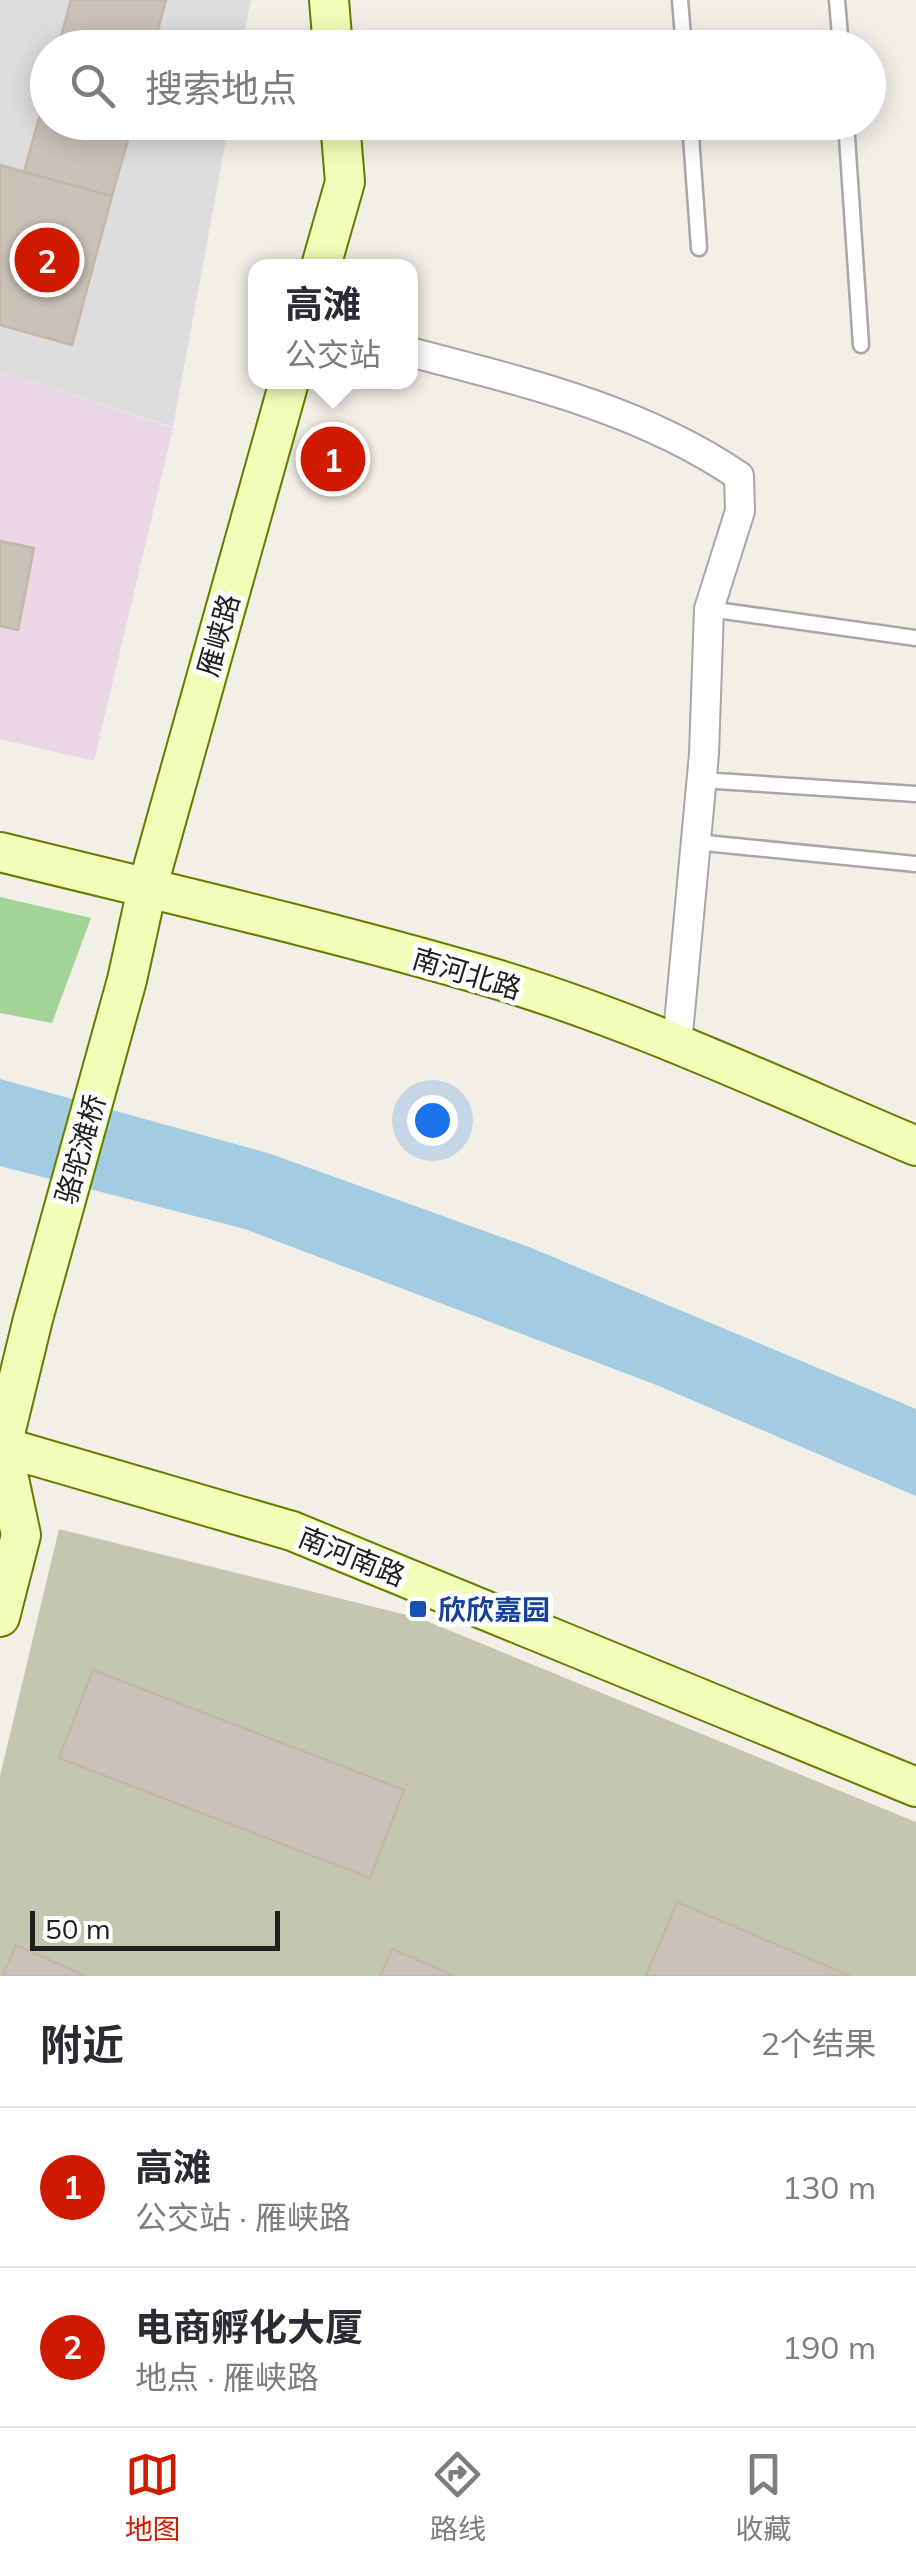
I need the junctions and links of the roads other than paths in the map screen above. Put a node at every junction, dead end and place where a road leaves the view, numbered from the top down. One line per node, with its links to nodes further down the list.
1 (329, 0): 4 (street)
2 (680, 0): 5 (lane)
3 (837, 0): 6 (lane)
4 (332, 30)
5 (682, 30)
6 (839, 30)
7 (342, 140): 11 (street)
8 (691, 140): 10 (lane)
9 (847, 140): 12 (lane)
10 (699, 248)
11 (323, 259)
12 (862, 345)
13 (418, 354): 15 (street)
14 (287, 389): 22 (street, 雁峡路)
15 (709, 608): 16 (lane); 17 (street)
16 (916, 638)
17 (701, 780): 18 (lane); 19 (street)
18 (916, 794)
19 (695, 842): 21 (lane); 24 (street)
20 (0, 852): 22 (street, 南河北路)
21 (916, 864)
22 (148, 889): 23 (street, 雁峡路); 24 (street, 南河北路)
23 (127, 980): 26 (street, 骆驼滩桥)
24 (677, 1045): 25 (street, 南河北路)
25 (916, 1146)
26 (0, 1446): 27 (street); 28 (street, 南河南路)
27 (0, 1617)
28 (916, 1788)

